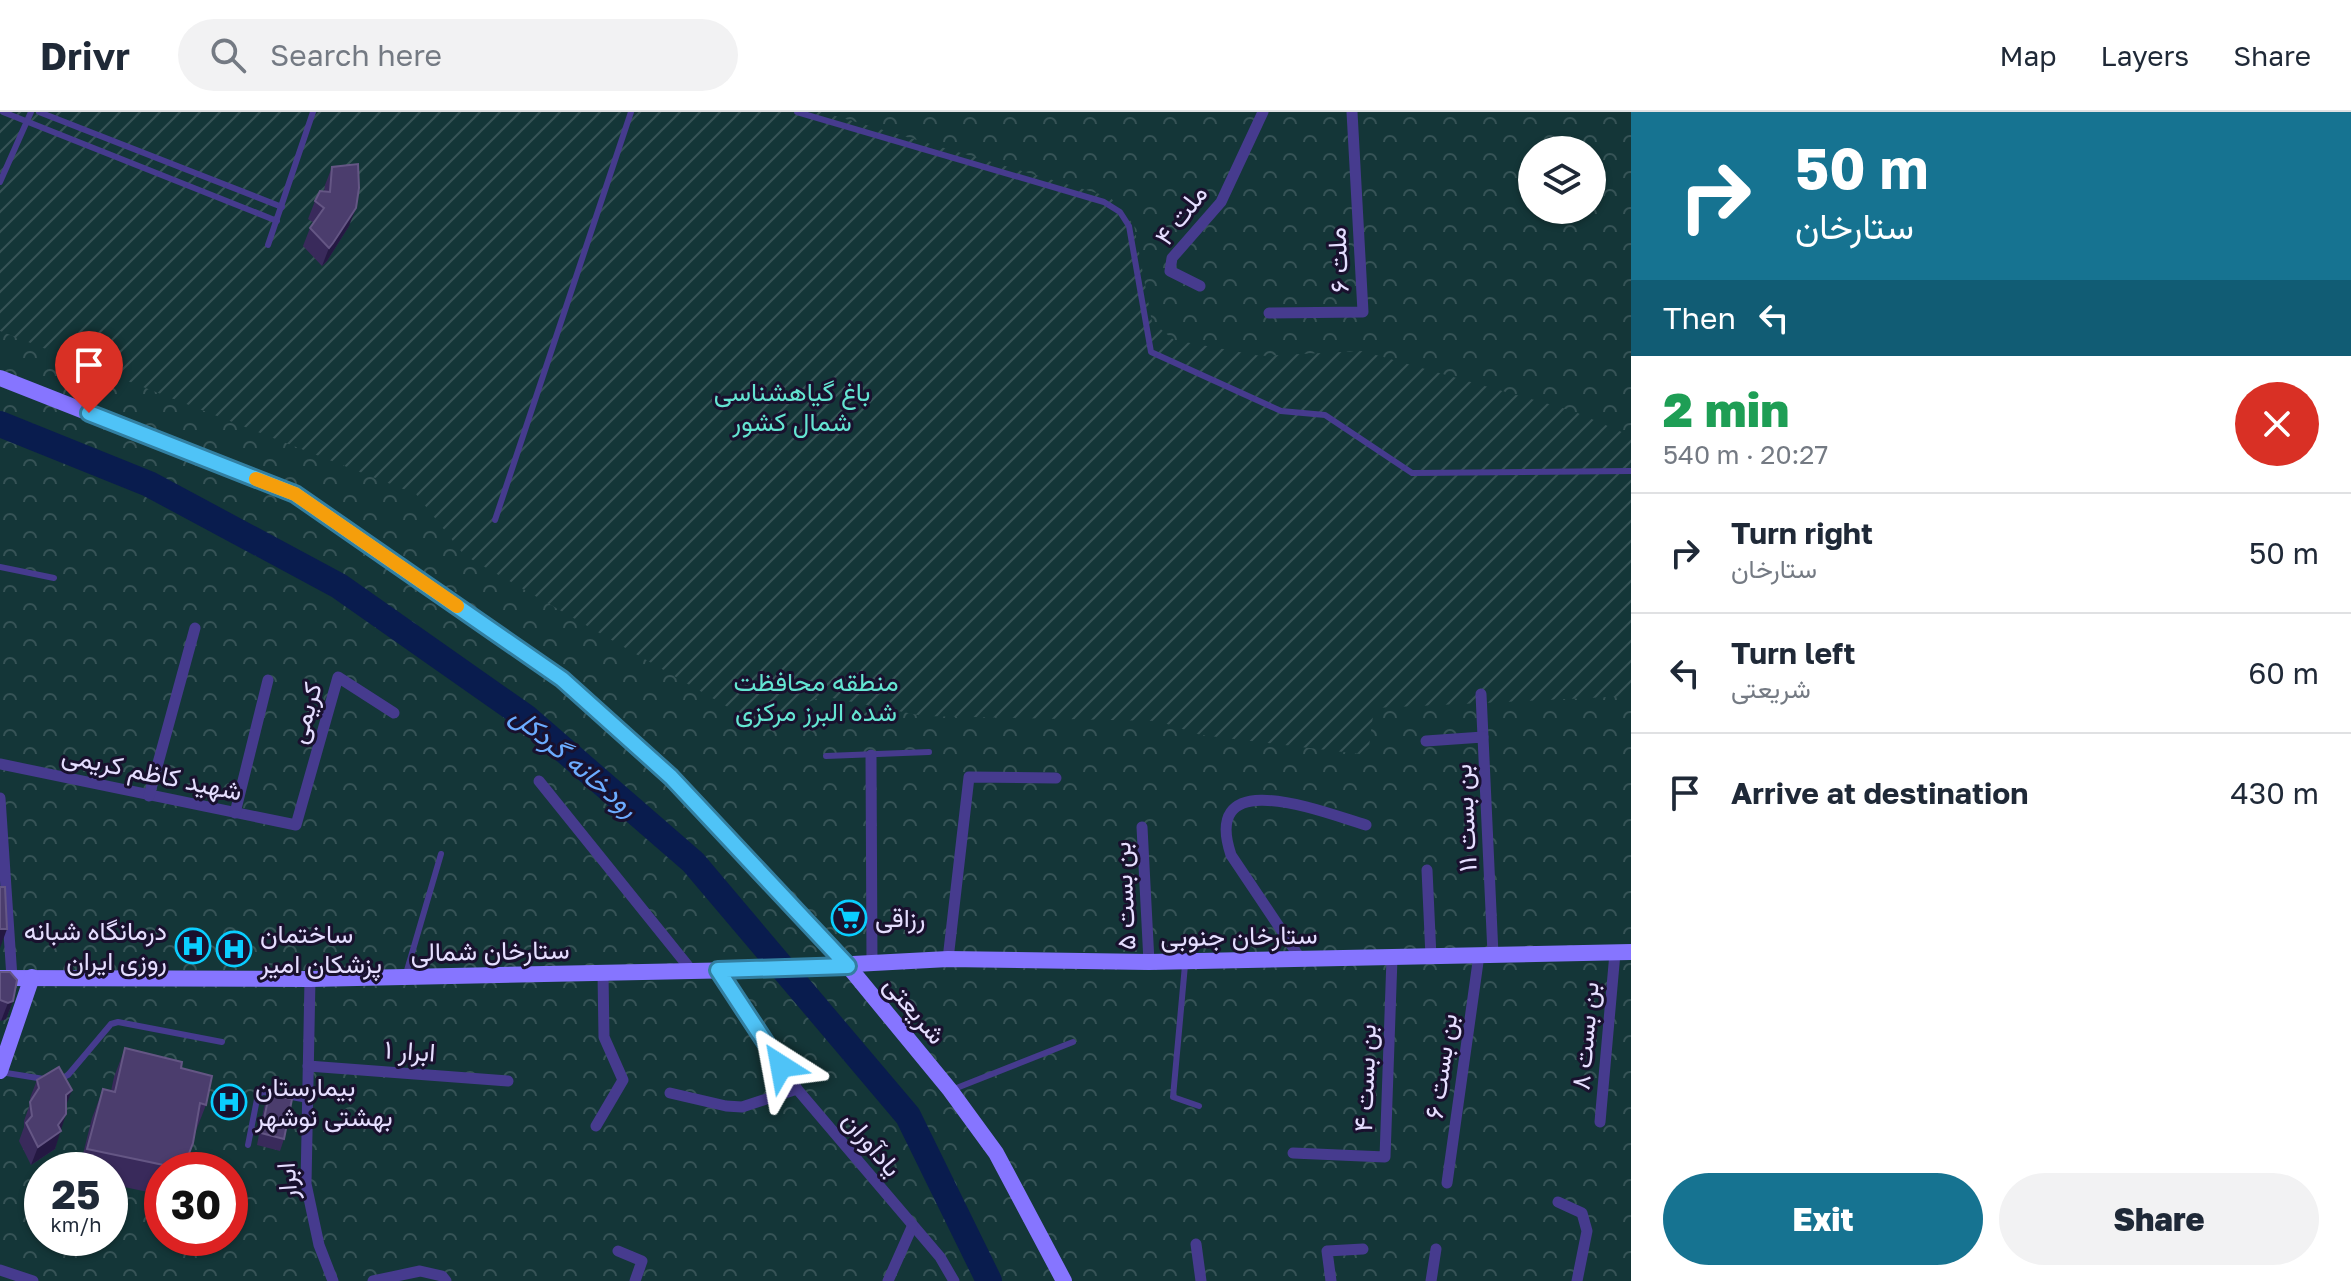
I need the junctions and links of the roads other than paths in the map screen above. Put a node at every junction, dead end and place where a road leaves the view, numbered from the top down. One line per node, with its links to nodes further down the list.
1 (3, 112): 9 (lane)
2 (31, 112): 9 (lane)
3 (39, 112): 11 (lane)
4 (313, 112): 11 (lane)
5 (631, 112): 18 (lane)
6 (797, 112): 17 (lane)
7 (1263, 112): 14 (street, ملت ۴)
8 (1352, 112): 15 (street, ملت ۶)
9 (26, 122): 10 (lane); 12 (lane)
10 (0, 182)
11 (282, 207): 12 (lane)
12 (277, 221): 13 (lane)
13 (268, 245)
14 (1200, 286)
15 (1269, 313)
16 (0, 378): 51 (main road, شریعتی)
17 (1631, 471)
18 (495, 520)
19 (0, 567): 20 (lane)
20 (54, 578)
21 (195, 628): 33 (street)
22 (268, 680): 35 (street)
23 (1481, 694): 25 (street)
24 (394, 713): 36 (street, کریمی)
25 (1483, 737): 26 (street, بن بست ۱۱); 43 (street, بن بست ۱۱)
26 (1426, 741)
27 (929, 752): 28 (lane)
28 (871, 755): 29 (lane); 50 (street)
29 (826, 756)
30 (0, 764): 33 (street, شهید کاظم کریمی)
31 (1056, 778): 47 (street)
32 (539, 781): 54 (street)
33 (149, 796): 35 (street, شهید کاظم کریمی)
34 (0, 798): 39 (street)
35 (235, 813): 36 (street, شهید کاظم کریمی)
36 (296, 825)
37 (1366, 825): 45 (street)
38 (1142, 827): 49 (street, بن بست ۵)
39 (2, 852): 58 (street)
40 (441, 854): 57 (lane)
41 (1427, 870): 44 (street)
42 (1623, 953): 43 (main road, ستارخان جنوبی); 70 (street, بن بست ۸)
43 (1486, 954): 44 (main road, ستارخان جنوبی); 74 (street, بن بست ۶)
44 (1431, 957): 46 (main road, ستارخان جنوبی)
45 (1300, 958): 46 (main road, ستارخان جنوبی); 48 (main road, ستارخان جنوبی)
46 (1392, 958): 73 (street, بن بست ۴)
47 (948, 959): 49 (main road, ستارخان جنوبی); 50 (main road, ستارخان جنوبی)
48 (1185, 961): 49 (main road, ستارخان جنوبی); 69 (lane)
49 (1149, 962)
50 (872, 963): 51 (main road, ستارخان جنوبی)
51 (848, 966): 52 (main road, ستارخان جنوبی); 66 (main road, شریعتی)
52 (822, 967): 53 (main road, ستارخان شمالی)
53 (718, 970): 54 (main road, ستارخان شمالی); 65 (street, یادآوران)
54 (692, 971): 55 (main road, ستارخان شمالی)
55 (603, 973): 57 (main road, ستارخان شمالی); 71 (street)
56 (32, 977): 58 (main road, ستارخان شمالی); 59 (main road, ستارخان شمالی); 63 (main road)
57 (405, 977): 59 (main road, ستارخان شمالی)
58 (6, 978)
59 (310, 979): 62 (street, ابرار)
60 (222, 1042): 63 (lane)
61 (1073, 1042): 66 (lane)
62 (308, 1066): 64 (street, ابرار ۱); 68 (street, ابرار)
63 (0, 1072)
64 (508, 1081)
65 (797, 1089): 67 (street); 76 (street, یادآوران)
66 (950, 1090): 89 (main road, شریعتی)
67 (670, 1093)
68 (308, 1100): 72 (lane); 83 (street, ابرار)
69 (1199, 1106)
70 (1600, 1122)
71 (596, 1126)
72 (248, 1145)
73 (1293, 1153)
74 (1447, 1183)
75 (1558, 1202): 93 (street)
76 (912, 1227): 87 (street); 88 (street, یادآوران)
77 (1196, 1244): 90 (street)
78 (1363, 1249): 91 (street)
79 (1436, 1249): 92 (street)
80 (618, 1251): 86 (street)
81 (0, 1270): 82 (street)
82 (33, 1281)
83 (333, 1281)
84 (373, 1281): 85 (street)
85 (446, 1281)
86 (635, 1281)
87 (888, 1281)
88 (954, 1281)
89 (1064, 1281)
90 (1201, 1281)
91 (1331, 1281)
92 (1431, 1281)
93 (1577, 1281)

